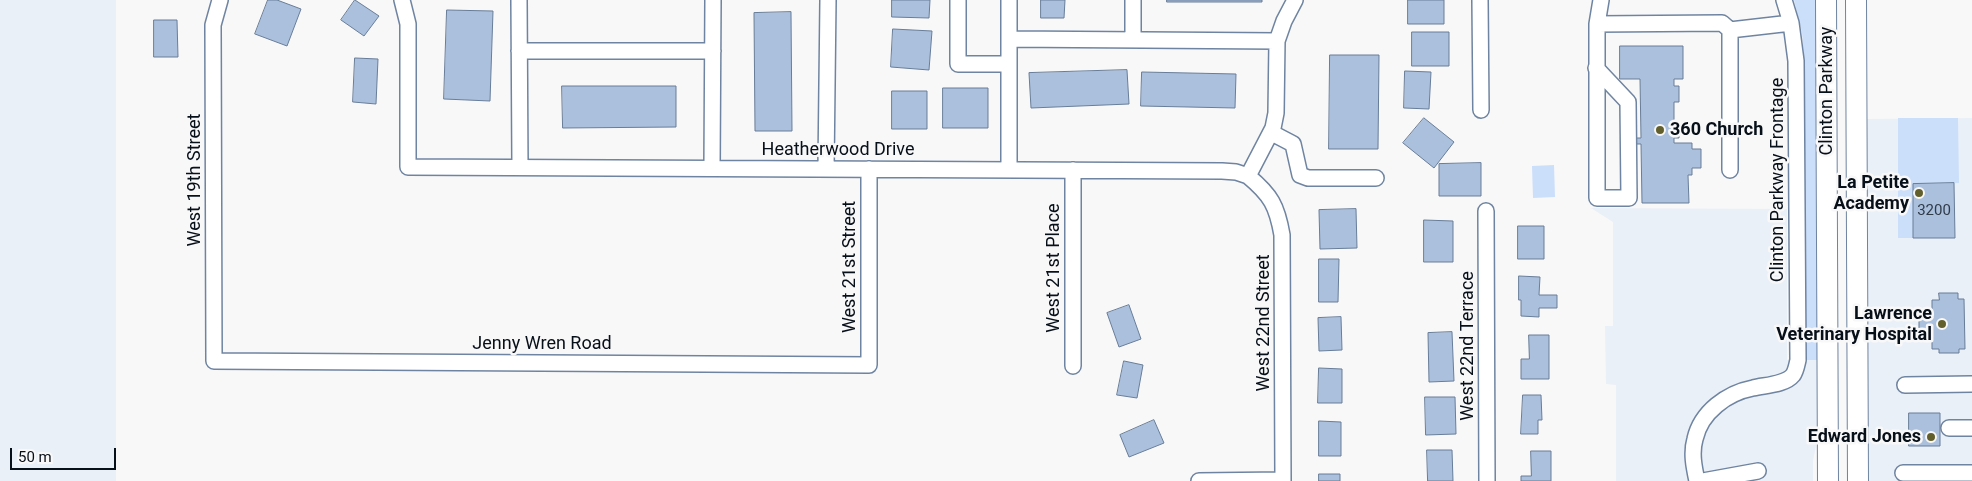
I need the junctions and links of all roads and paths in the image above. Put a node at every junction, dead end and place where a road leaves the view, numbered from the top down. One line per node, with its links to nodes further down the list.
1 (220, 0): 37 (street, West 19th Street)
2 (402, 0): 27 (street, Heatherwood Drive)
3 (519, 0): 21 (street)
4 (713, 0): 22 (street)
5 (828, 0): 29 (street)
6 (958, 0): 23 (street)
7 (1009, 0): 18 (street)
8 (1133, 0): 19 (street)
9 (1295, 0): 20 (street)
10 (1480, 0): 25 (street)
11 (1601, 0): 16 (street)
12 (1784, 0): 15 (street, Clinton Parkway Frontage)
13 (1826, 0): 52 (main road, Clinton Parkway)
14 (1856, 0): 53 (main road, Clinton Parkway)
15 (1791, 23): 17 (street); 50 (street, Clinton Parkway Frontage)
16 (1597, 24): 17 (street); 24 (street)
17 (1730, 30): 33 (street)
18 (1009, 39): 19 (street); 23 (street)
19 (1133, 40): 20 (street)
20 (1277, 41): 26 (street)
21 (519, 51): 22 (street); 27 (street)
22 (713, 52): 28 (street)
23 (1009, 64): 31 (street)
24 (1596, 68): 24 (street)
25 (1480, 110)
26 (1272, 133): 34 (street); 35 (street)
27 (520, 167): 28 (street, Heatherwood Drive)
28 (712, 168): 29 (street, Heatherwood Drive)
29 (826, 169): 30 (street, Heatherwood Drive)
30 (869, 169): 31 (street, Heatherwood Drive); 38 (street, West 21st Street)
31 (1009, 170): 32 (street, Heatherwood Drive)
32 (1073, 170): 34 (street, Heatherwood Drive); 39 (street, West 21st Place)
33 (1730, 170)
34 (1248, 176): 47 (street, West 22nd Street)
35 (1376, 178)
36 (1486, 211): 49 (street, West 22nd Terrace)
37 (214, 361): 38 (street, Jenny Wren Road)
38 (869, 365)
39 (1073, 366)
40 (1972, 384): 41 (street)
41 (1905, 385)
42 (1949, 428): 43 (street)
43 (1972, 428)
44 (1758, 471): 51 (street)
45 (1904, 473): 46 (street)
46 (1972, 473)
47 (1283, 480): 48 (street)
48 (1199, 481)
49 (1487, 481)
50 (1697, 481)
51 (1703, 481)
52 (1828, 481)
53 (1858, 481)

